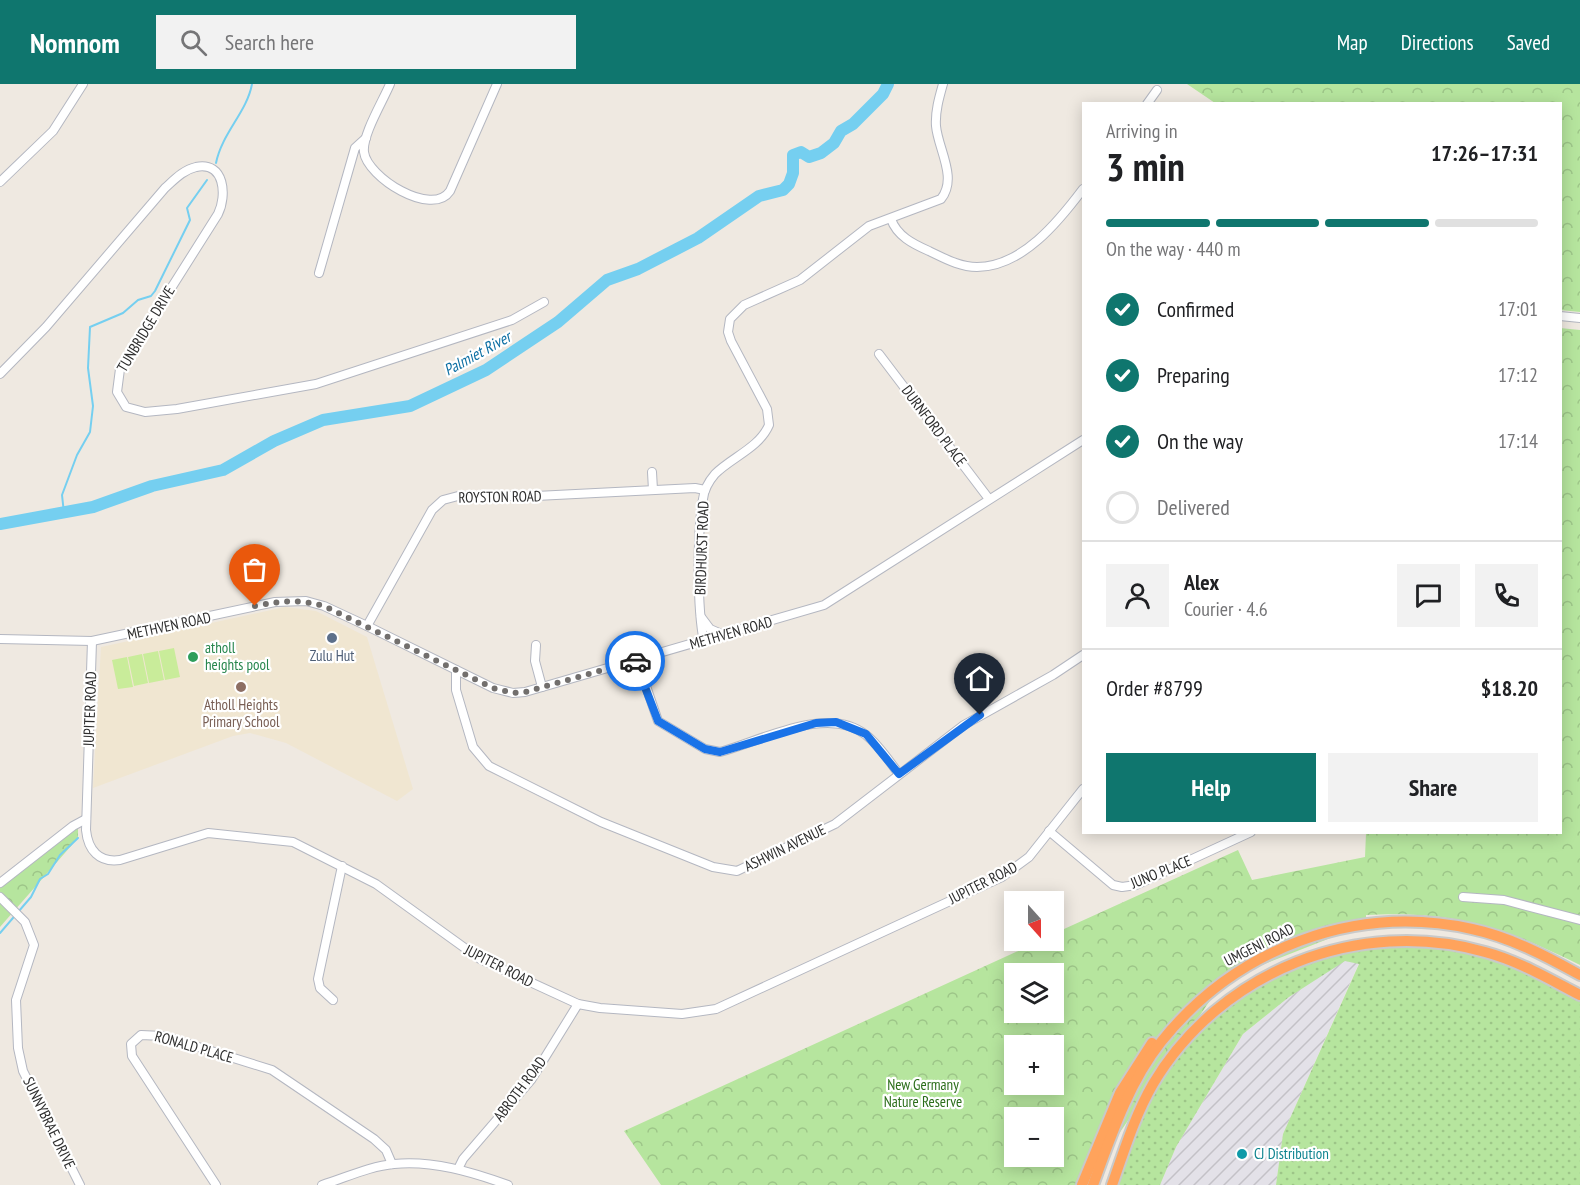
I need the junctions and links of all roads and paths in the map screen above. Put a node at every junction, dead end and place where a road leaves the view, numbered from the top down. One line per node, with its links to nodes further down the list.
1 (83, 84): 8 (street)
2 (390, 84): 7 (street)
3 (497, 84): 7 (street)
4 (943, 84): 10 (street, BIRDHURST ROAD)
5 (1157, 90): 6 (street)
6 (1148, 102)
7 (366, 138): 11 (street)
8 (0, 182)
9 (1082, 190): 10 (street)
10 (891, 219): 20 (street, BIRDHURST ROAD)
11 (319, 273)
12 (544, 302): 16 (street, TUNBRIDGE DRIVE)
13 (1562, 316): 14 (street)
14 (1580, 318)
15 (879, 354): 21 (street, DURNFORD PLACE)
16 (0, 374)
17 (1082, 441): 21 (street, METHVEN ROAD)
18 (652, 472): 19 (street)
19 (653, 490): 20 (street, ROYSTON ROAD); 23 (street, ROYSTON ROAD)
20 (705, 490): 22 (street, BIRDHURST ROAD)
21 (989, 499): 24 (street, METHVEN ROAD)
22 (700, 616): 24 (street); 27 (street, BIRDHURST ROAD)
23 (367, 626): 26 (street, METHVEN ROAD); 31 (street, METHVEN ROAD)
24 (726, 635): 27 (street, METHVEN ROAD)
25 (0, 639): 26 (street, METHVEN ROAD)
26 (92, 641): 35 (street, JUPITER ROAD)
27 (704, 642): 30 (street, METHVEN ROAD)
28 (536, 645): 32 (street)
29 (1082, 655): 33 (street, ASHWIN AVENUE)
30 (637, 660): 32 (street, METHVEN ROAD); 33 (street)
31 (456, 670): 32 (street, METHVEN ROAD); 33 (street, ASHWIN AVENUE)
32 (542, 687)
33 (899, 774)
34 (1082, 790): 36 (street, JUPITER ROAD)
35 (86, 819): 38 (street, JUPITER ROAD); 39 (street)
36 (1049, 831): 37 (street, JUNO PLACE); 47 (street, JUPITER ROAD)
37 (1247, 834)
38 (342, 866): 46 (street); 47 (street, JUPITER ROAD)
39 (0, 883)
40 (0, 897): 51 (street, SUNNYBRAE DRIVE)
41 (1463, 897): 42 (street)
42 (1580, 920)
43 (1580, 975): 44 (highway, UMGENI ROAD)
44 (1224, 980): 55 (highway); 56 (highway, UMGENI ROAD)
45 (1580, 995): 48 (highway, UMGENI ROAD)
46 (333, 1000)
47 (578, 1004): 50 (street, ABROTH ROAD)
48 (1153, 1084): 57 (highway, UMGENI ROAD); 58 (highway)
49 (392, 1164): 50 (street); 52 (street, RONALD PLACE); 53 (street)
50 (458, 1169): 54 (street)
51 (80, 1185)
52 (216, 1185)
53 (322, 1185)
54 (508, 1185)
55 (1082, 1185)
56 (1093, 1185)
57 (1112, 1185)
58 (1118, 1185)

